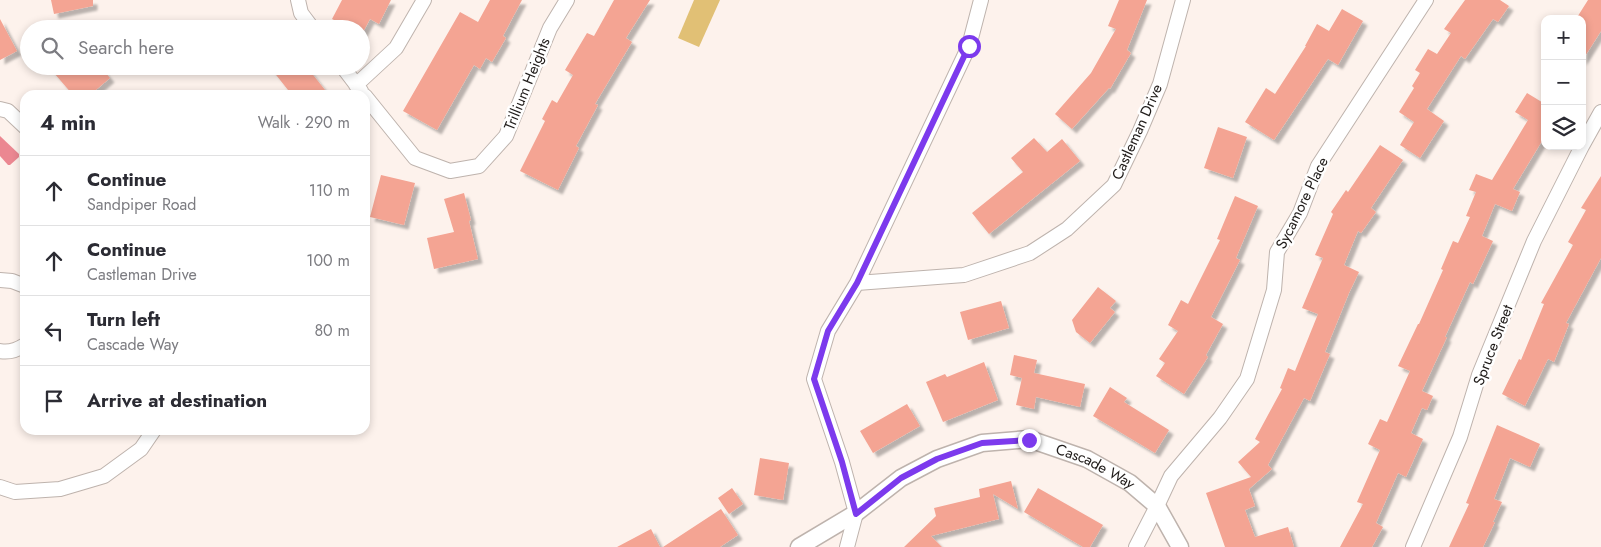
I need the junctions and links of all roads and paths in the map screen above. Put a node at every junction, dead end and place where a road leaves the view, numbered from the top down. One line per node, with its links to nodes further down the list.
1 (298, 0): 7 (street)
2 (424, 0): 10 (street)
3 (567, 0): 11 (street, Trillium Heights)
4 (981, 0): 18 (street)
5 (1183, 0): 18 (street, Castleman Drive)
6 (1426, 0): 24 (street, Sycamore Place)
7 (307, 20)
8 (349, 75): 9 (street, Trillium Heights)
9 (360, 90)
10 (364, 90)
11 (370, 102)
12 (0, 108): 14 (street)
13 (1601, 112): 15 (street, Spruce Street)
14 (20, 123)
15 (1586, 139)
16 (1580, 150): 30 (street, Spruce Street)
17 (0, 280): 19 (street)
18 (857, 283): 25 (street)
19 (20, 284)
20 (20, 349): 21 (street)
21 (0, 351)
22 (151, 435): 23 (street)
23 (0, 488)
24 (1157, 506): 25 (street, Cascade Way); 28 (street, Sycamore Place); 29 (street, Cascade Way)
25 (856, 514): 26 (street, Cascade Way); 27 (street)
26 (799, 547)
27 (847, 547)
28 (1136, 547)
29 (1180, 547)
30 (1413, 547)

